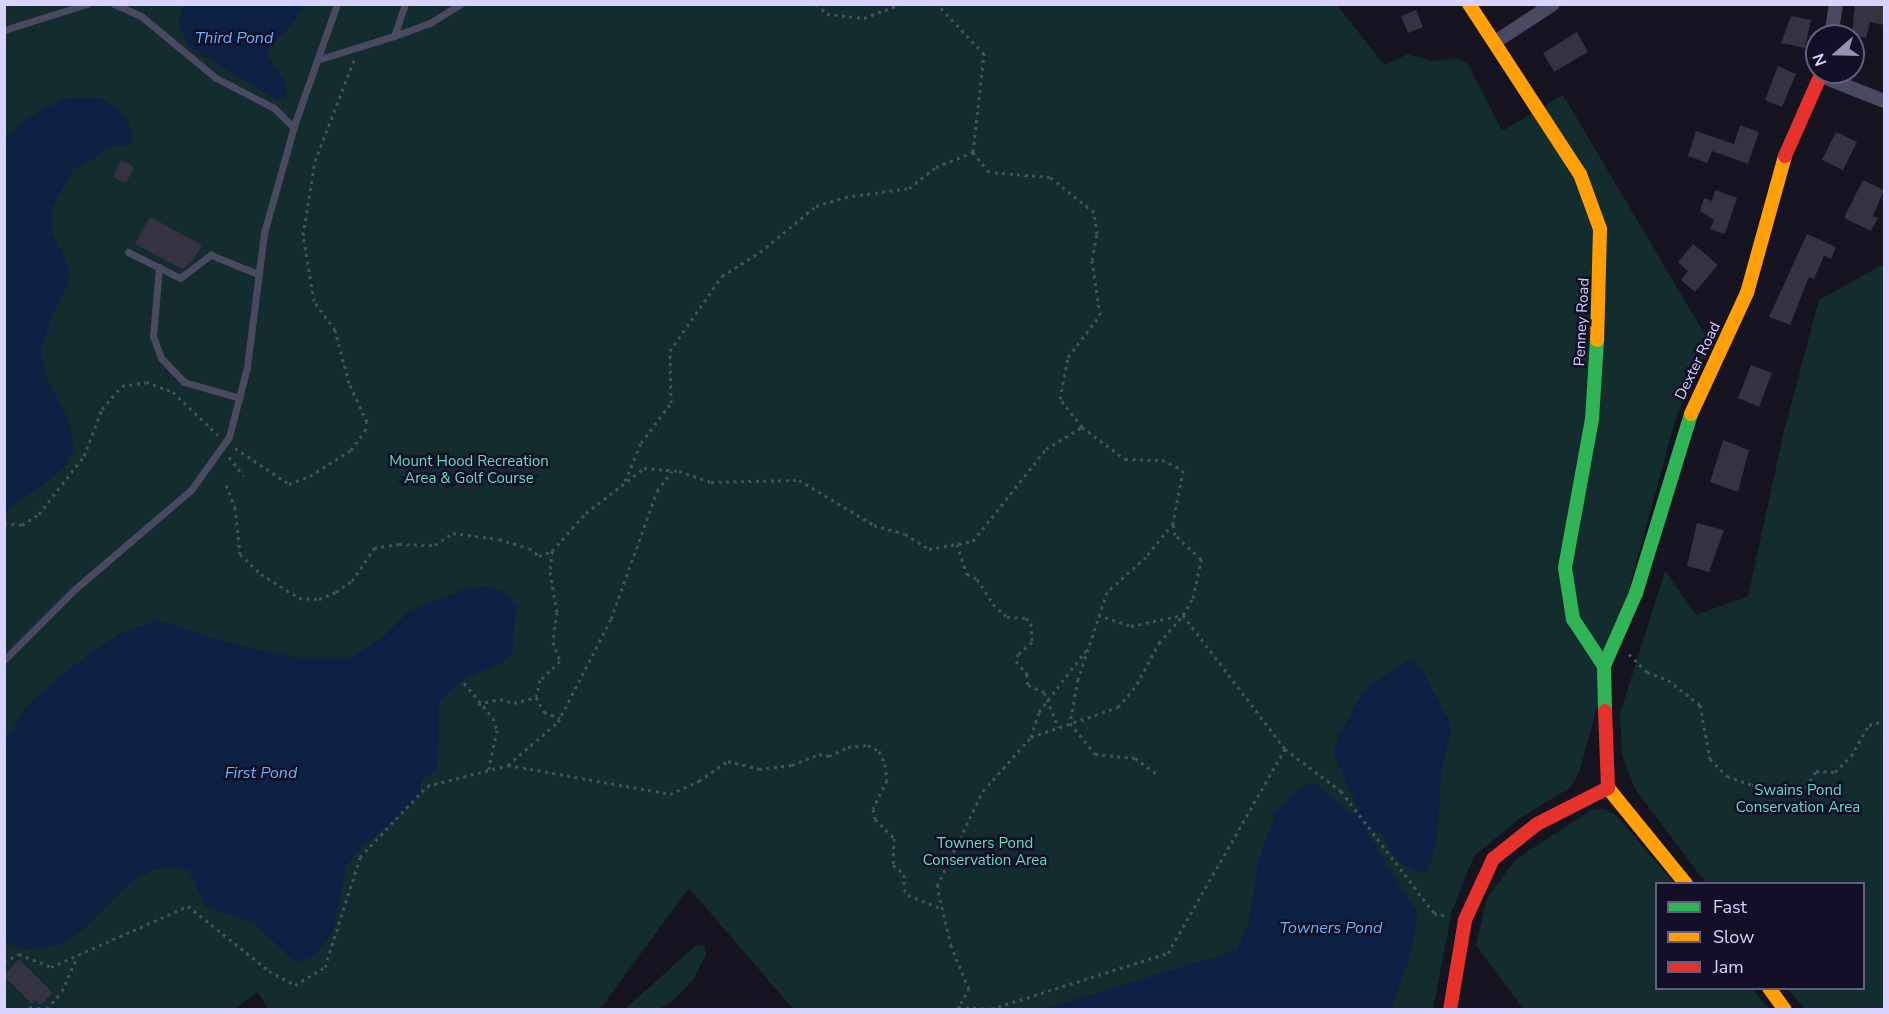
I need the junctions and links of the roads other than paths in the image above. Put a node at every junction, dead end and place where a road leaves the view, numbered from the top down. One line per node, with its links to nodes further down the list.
1 (87, 4): 10 (lane)
2 (114, 4): 17 (lane)
3 (337, 4): 13 (lane)
4 (405, 4): 11 (lane)
5 (461, 4): 11 (lane)
6 (1469, 4): 12 (street, Penney Road)
7 (1553, 4): 12 (street)
8 (1836, 4): 9 (street)
9 (1833, 24)
10 (4, 30)
11 (394, 36): 13 (lane)
12 (1495, 42): 23 (street, Penney Road)
13 (317, 60): 17 (lane)
14 (1817, 84): 23 (street, Dexter Road)
15 (1846, 84): 16 (street)
16 (1884, 100)
17 (294, 128): 20 (lane)
18 (129, 252): 19 (lane)
19 (159, 267): 20 (lane); 21 (lane)
20 (258, 274): 21 (lane)
21 (240, 398): 22 (lane)
22 (4, 660)
23 (1604, 666): 24 (street)
24 (1608, 788): 25 (street); 27 (street)
25 (1684, 882)
26 (1770, 990): 28 (street)
27 (1450, 1010)
28 (1785, 1010)

